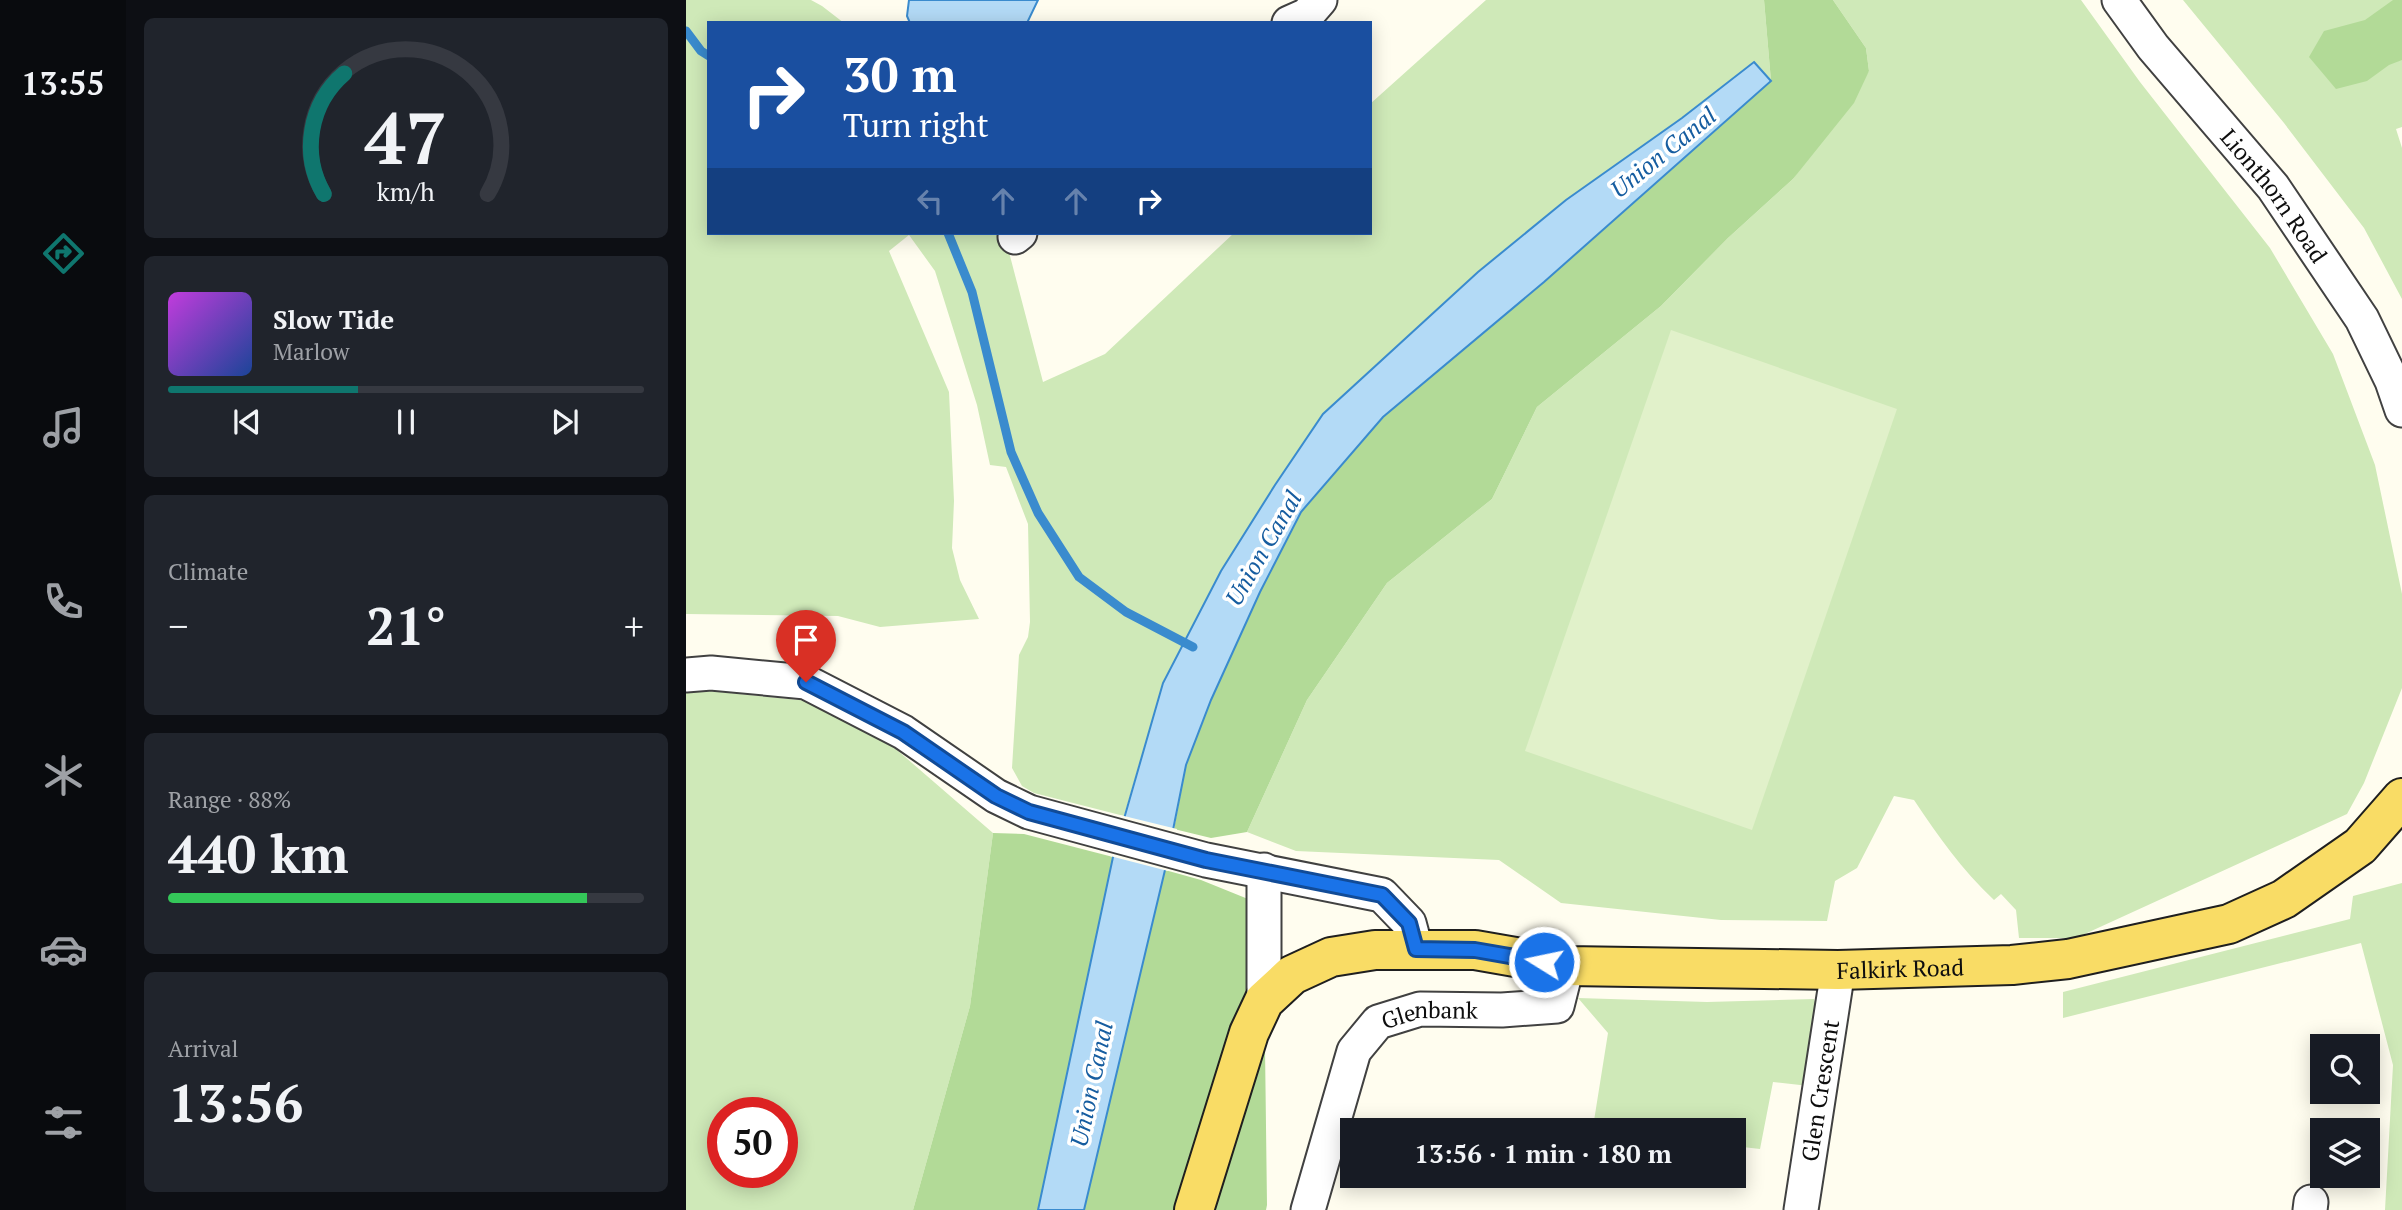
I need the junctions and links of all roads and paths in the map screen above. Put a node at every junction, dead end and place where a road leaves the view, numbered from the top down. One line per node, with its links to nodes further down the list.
1 (1320, 0): 3 (street)
2 (2119, 0): 4 (street, Lionthorn Road)
3 (1294, 21)
4 (2402, 410)
5 (686, 675): 9 (street)
6 (2402, 798): 8 (main road, Falkirk Road)
7 (2402, 836): 8 (main road, Falkirk Road)
8 (2360, 846): 12 (main road, Falkirk Road)
9 (1264, 870): 10 (street); 13 (street)
10 (1416, 949): 11 (main road, Falkirk Road); 13 (main road, Falkirk Road)
11 (1567, 966): 12 (main road, Falkirk Road); 15 (street, Glenbank)
12 (1838, 970): 16 (street, Glen Crescent)
13 (1264, 1001): 14 (main road)
14 (1194, 1210)
15 (1308, 1210)
16 (1801, 1210)

